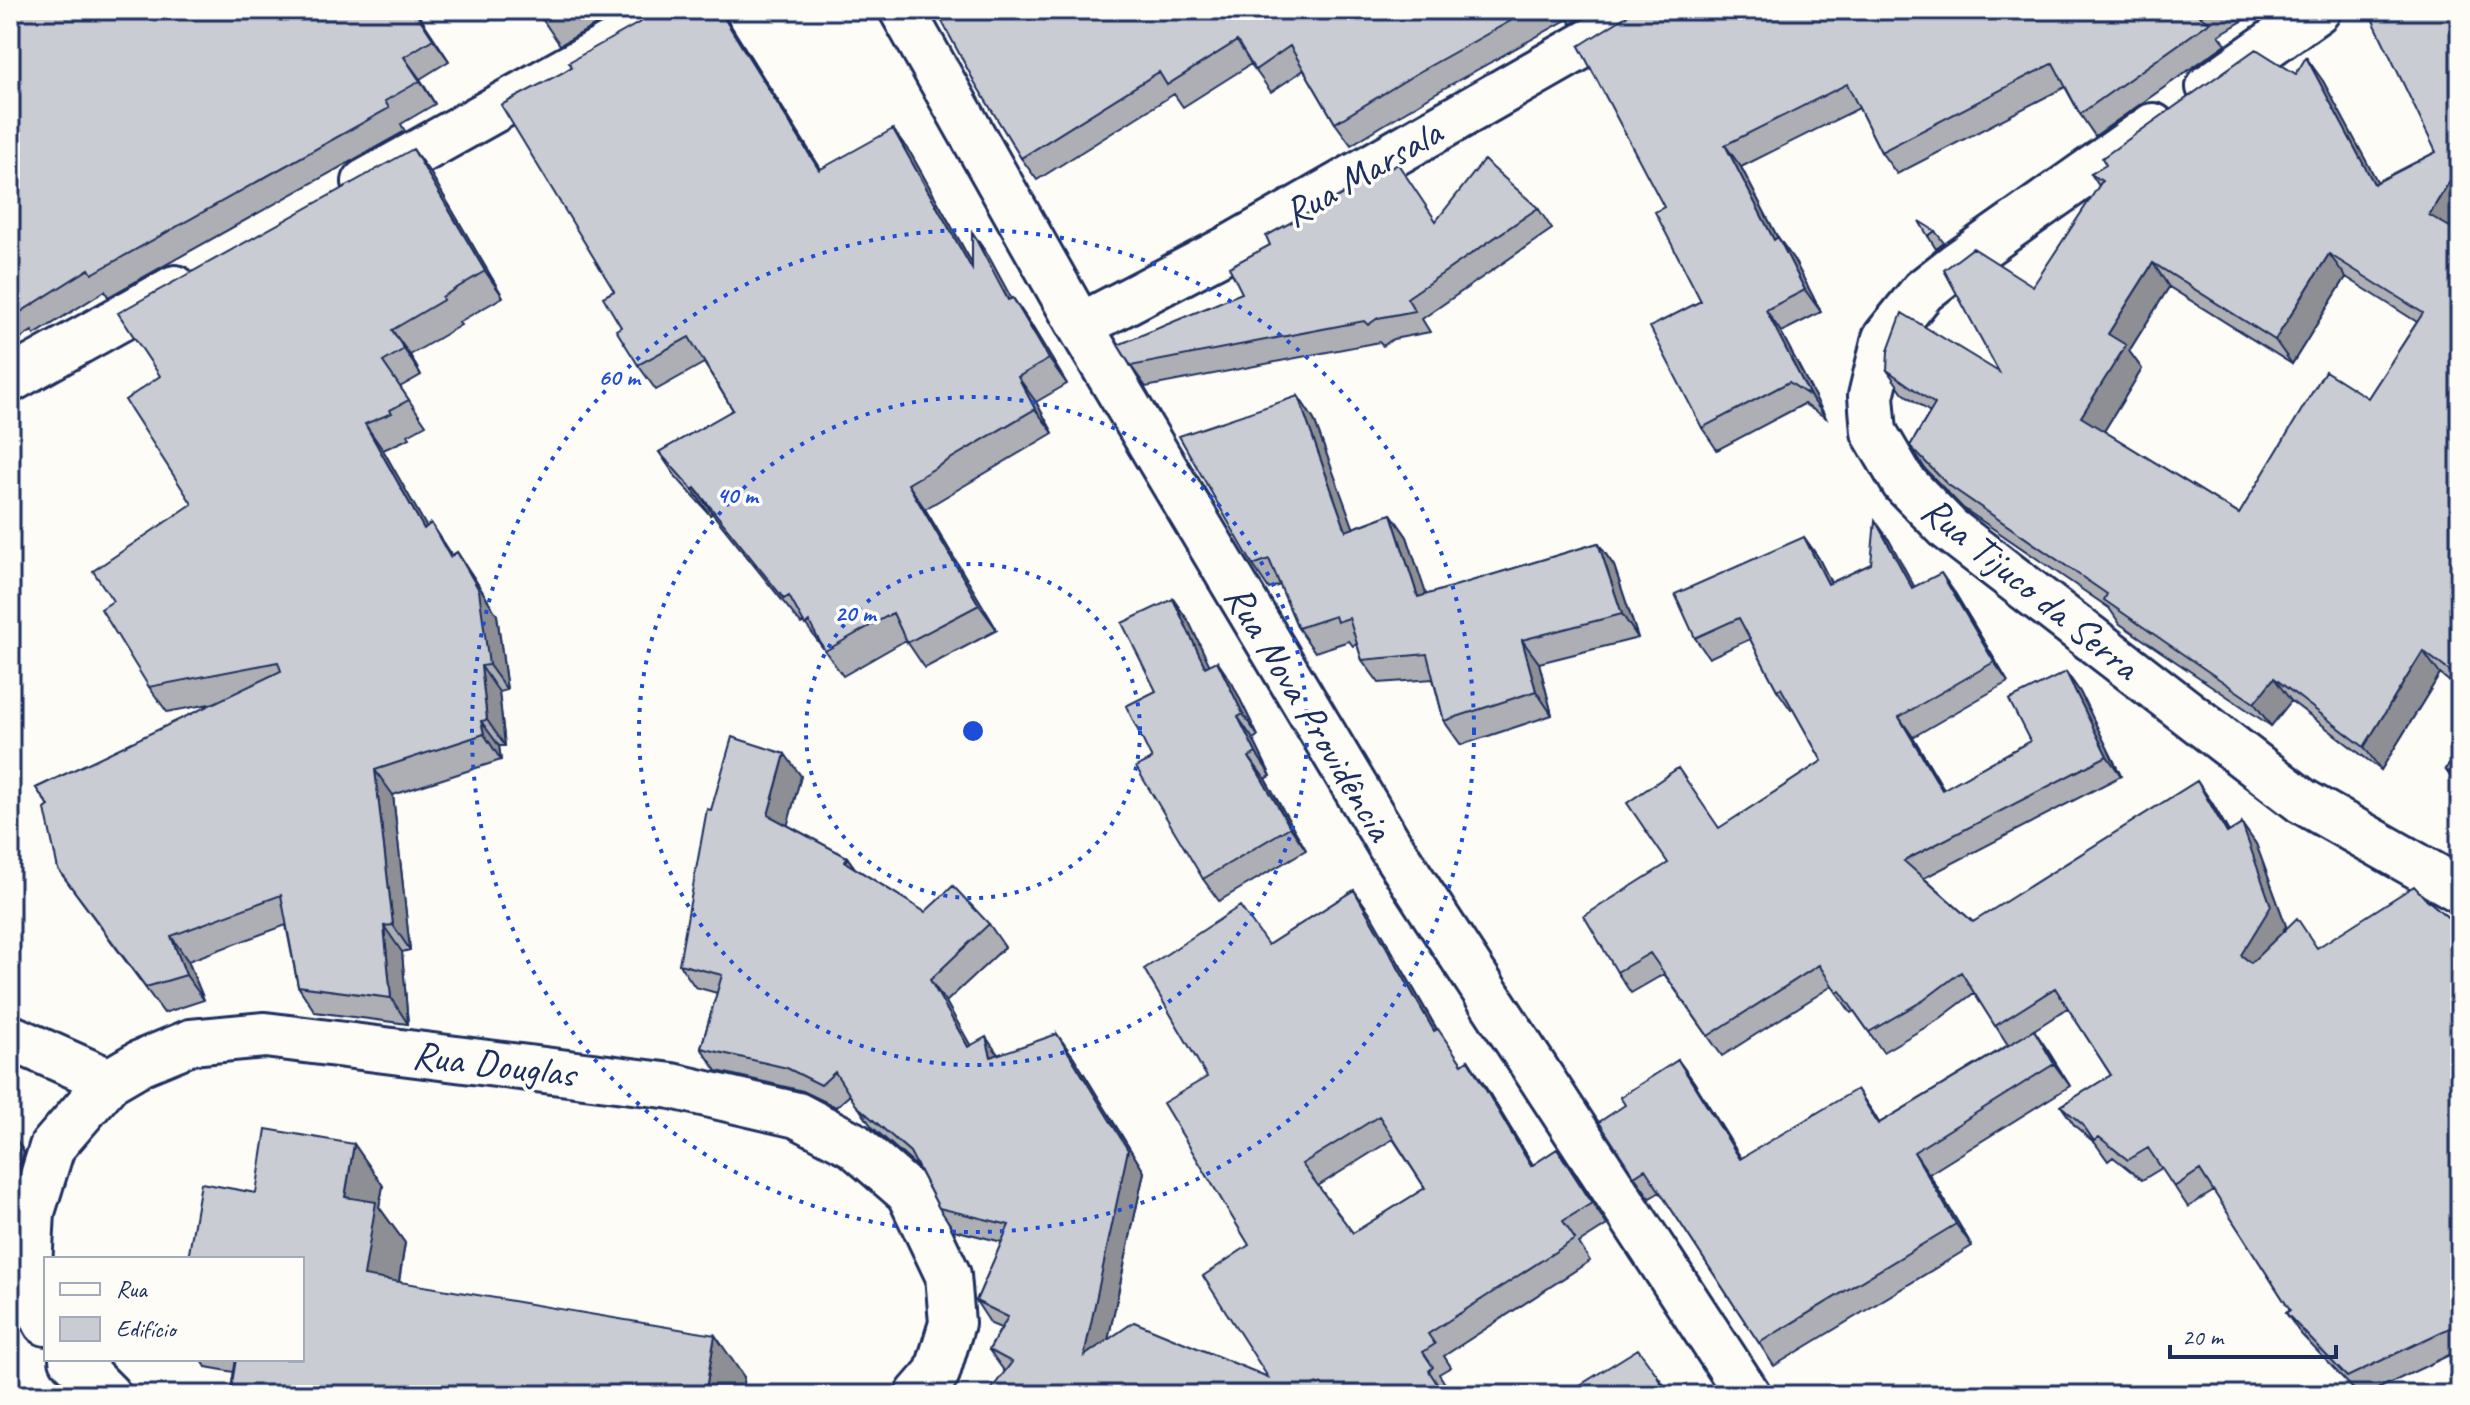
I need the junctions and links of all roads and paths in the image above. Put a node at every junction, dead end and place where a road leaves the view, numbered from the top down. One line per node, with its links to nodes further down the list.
1 (673, 10): 5 (street)
2 (902, 10): 7 (street, Rua Nova Providência)
3 (1640, 10): 7 (street, Rua Marsala)
4 (2318, 10): 9 (street, Rua Tijuco da Serra)
5 (328, 203)
6 (203, 272): 8 (street)
7 (1080, 326): 16 (street, Rua Nova Providência)
8 (10, 380)
9 (2460, 890)
10 (10, 1037): 11 (street)
11 (109, 1081): 12 (street, Rua Douglas); 15 (street, Rua Douglas)
12 (44, 1319)
13 (74, 1361): 14 (street)
14 (108, 1395)
15 (918, 1395)
16 (1748, 1395)

